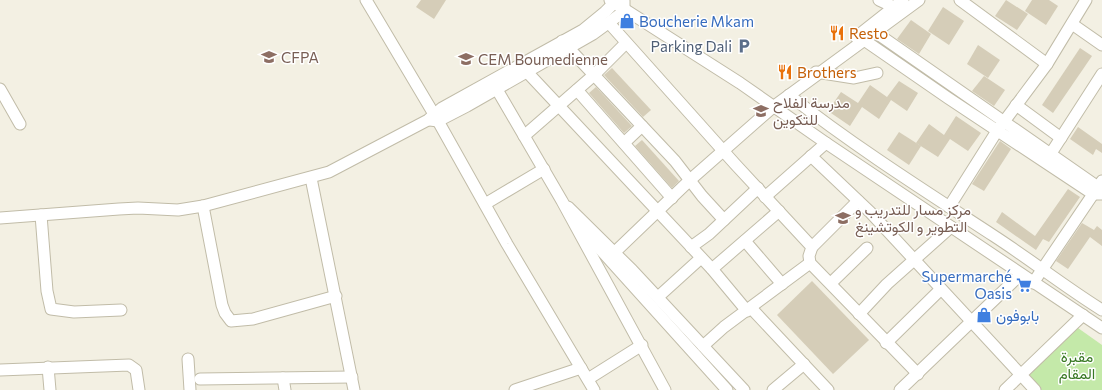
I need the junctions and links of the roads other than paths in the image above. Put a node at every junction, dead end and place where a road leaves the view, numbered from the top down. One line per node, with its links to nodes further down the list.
1 (366, 0): 29 (street)
2 (879, 0): 8 (street)
3 (903, 0): 8 (street)
4 (918, 0): 8 (street)
5 (960, 0): 16 (street)
6 (1086, 0): 10 (street)
7 (618, 2): 9 (street); 14 (street); 26 (street)
8 (897, 10): 11 (street); 18 (street)
9 (609, 23): 13 (street); 14 (street)
10 (1072, 24): 15 (street); 16 (street)
11 (875, 32): 12 (street); 32 (street)
12 (864, 40): 18 (street); 32 (street)
13 (626, 43): 21 (street); 37 (street)
14 (565, 44): 17 (street); 21 (street); 22 (street)
15 (1102, 45)
16 (1047, 64): 27 (street)
17 (527, 72): 22 (street); 28 (street)
18 (816, 72): 19 (street); 25 (street); 26 (street)
19 (877, 73)
20 (1102, 74): 34 (street)
21 (594, 75): 24 (street); 31 (street)
22 (494, 85): 29 (street); 33 (street)
23 (0, 89): 30 (street)
24 (577, 90): 28 (street); 35 (street)
25 (789, 95): 26 (street); 50 (street)
26 (770, 104): 36 (street); 37 (street)
27 (1016, 105): 32 (street); 34 (street)
28 (558, 106): 33 (street); 52 (street)
29 (433, 118): 41 (street); 48 (street)
30 (20, 124)
31 (642, 126): 35 (street); 42 (street)
32 (1001, 127): 39 (street); 50 (street)
33 (524, 136): 40 (street)
34 (1062, 138): 39 (street)
35 (624, 143): 45 (street)
36 (826, 143): 38 (street); 57 (street)
37 (723, 151): 42 (street); 44 (street)
38 (811, 156): 44 (street); 47 (street)
39 (1047, 159): 43 (street)
40 (544, 170): 46 (street); 48 (street)
41 (311, 178): 49 (street); 75 (street)
42 (690, 180): 45 (street); 56 (street)
43 (1098, 187): 67 (street)
44 (761, 193): 51 (street); 56 (street)
45 (672, 198): 52 (street)
46 (562, 201): 54 (street); 62 (street)
47 (858, 201): 60 (street); 64 (street)
48 (486, 204): 91 (street)
49 (203, 206): 53 (street); 75 (street)
50 (949, 207): 67 (street)
51 (779, 211): 58 (street); 60 (street)
52 (658, 212): 59 (street); 62 (street)
53 (40, 215): 55 (street); 77 (street)
54 (570, 216): 69 (street); 73 (street)
55 (0, 218)
56 (724, 220): 59 (street)
57 (951, 227): 64 (street); 68 (street)
58 (745, 240): 66 (street); 72 (street)
59 (691, 247): 63 (street)
60 (812, 247): 65 (street)
61 (867, 248): 70 (street)
62 (615, 252): 76 (street)
63 (701, 258): 66 (street); 76 (street)
64 (914, 262): 74 (street); 80 (street)
65 (810, 263): 70 (street); 72 (street)
66 (712, 269): 78 (street)
67 (1043, 270): 71 (street); 79 (street)
68 (1021, 274): 71 (street); 82 (street)
69 (624, 276): 73 (street); 83 (street)
70 (832, 283): 80 (street)
71 (1033, 283): 81 (street)
72 (782, 284): 78 (street)
73 (608, 287): 86 (street)
74 (941, 289): 82 (street); 85 (street)
75 (336, 296): 95 (street)
76 (658, 297): 83 (street)
77 (121, 310)
78 (749, 310): 87 (street); 89 (street)
79 (1102, 310)
80 (859, 314): 85 (street)
81 (1083, 315): 84 (street); 94 (street)
82 (971, 322): 93 (street); 94 (street)
83 (677, 326): 87 (street); 107 (street)
84 (1102, 328)
85 (886, 343): 93 (street)
86 (642, 345): 98 (street); 106 (street)
87 (703, 346): 108 (street)
88 (188, 359): 101 (street)
89 (804, 364): 109 (street); 110 (street)
90 (48, 367): 92 (street); 99 (street); 100 (street)
91 (581, 368): 98 (street); 104 (street)
92 (0, 370)
93 (918, 374): 111 (street)
94 (1020, 375): 112 (street); 113 (street)
95 (352, 377): 96 (street); 103 (street)
96 (283, 378): 97 (street); 102 (street)
97 (200, 379)
98 (588, 379): 105 (street)
99 (50, 390)
100 (139, 390)
101 (190, 390)
102 (285, 390)
103 (354, 390)
104 (515, 390)
105 (594, 390)
106 (665, 390)
107 (727, 390)
108 (744, 390)
109 (773, 390)
110 (828, 390)
111 (900, 390)
112 (1005, 390)
113 (1035, 390)

